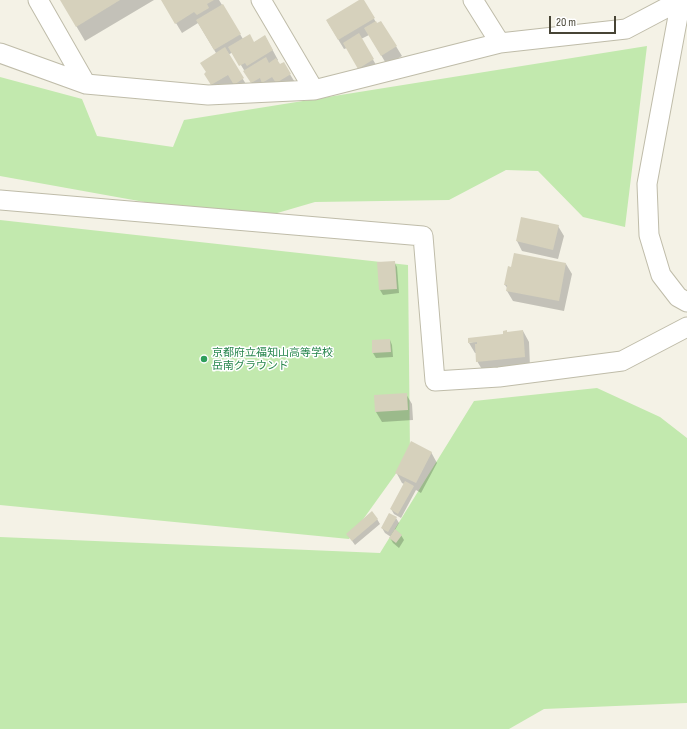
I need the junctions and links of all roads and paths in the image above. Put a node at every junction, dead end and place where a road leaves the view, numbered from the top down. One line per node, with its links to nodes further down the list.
1 (38, 0): 8 (street)
2 (261, 0): 9 (street)
3 (473, 0): 6 (street)
4 (681, 0): 5 (street); 6 (street); 11 (street)
5 (687, 0)
6 (500, 43): 9 (street)
7 (0, 52): 8 (street)
8 (86, 84): 9 (street)
9 (314, 90)
10 (0, 200): 12 (street)
11 (687, 302)
12 (687, 327)

